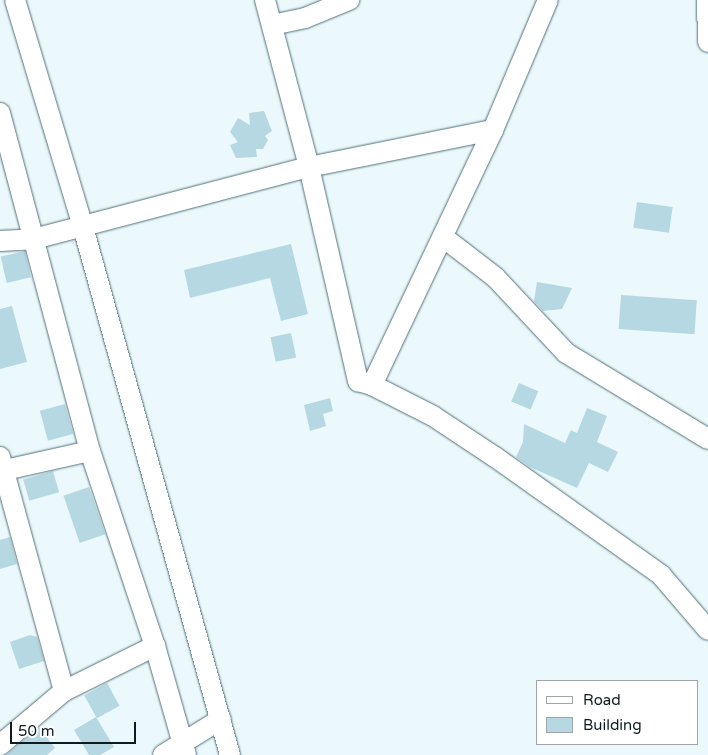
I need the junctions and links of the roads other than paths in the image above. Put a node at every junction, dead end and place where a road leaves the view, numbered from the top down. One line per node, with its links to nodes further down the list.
1 (15, 0): 11 (street)
2 (265, 0): 6 (street)
3 (349, 0): 6 (street)
4 (548, 0): 9 (street)
5 (707, 0): 7 (street)
6 (272, 25): 10 (street)
7 (708, 42)
8 (0, 113): 13 (street)
9 (493, 130): 10 (street); 12 (street)
10 (309, 167): 11 (street); 15 (street)
11 (83, 227): 13 (street); 24 (street)
12 (443, 237): 15 (street); 16 (street)
13 (34, 239): 14 (street); 17 (street)
14 (0, 240)
15 (372, 384): 19 (street)
16 (708, 439)
17 (90, 452): 18 (street); 22 (street)
18 (2, 463): 23 (street)
19 (683, 598): 20 (street); 21 (street)
20 (708, 607)
21 (708, 630)
22 (155, 646): 23 (street); 26 (street)
23 (64, 691): 25 (street)
24 (221, 720): 26 (street); 28 (street)
25 (0, 745)
26 (184, 749): 27 (street)
27 (164, 755)
28 (230, 755)

